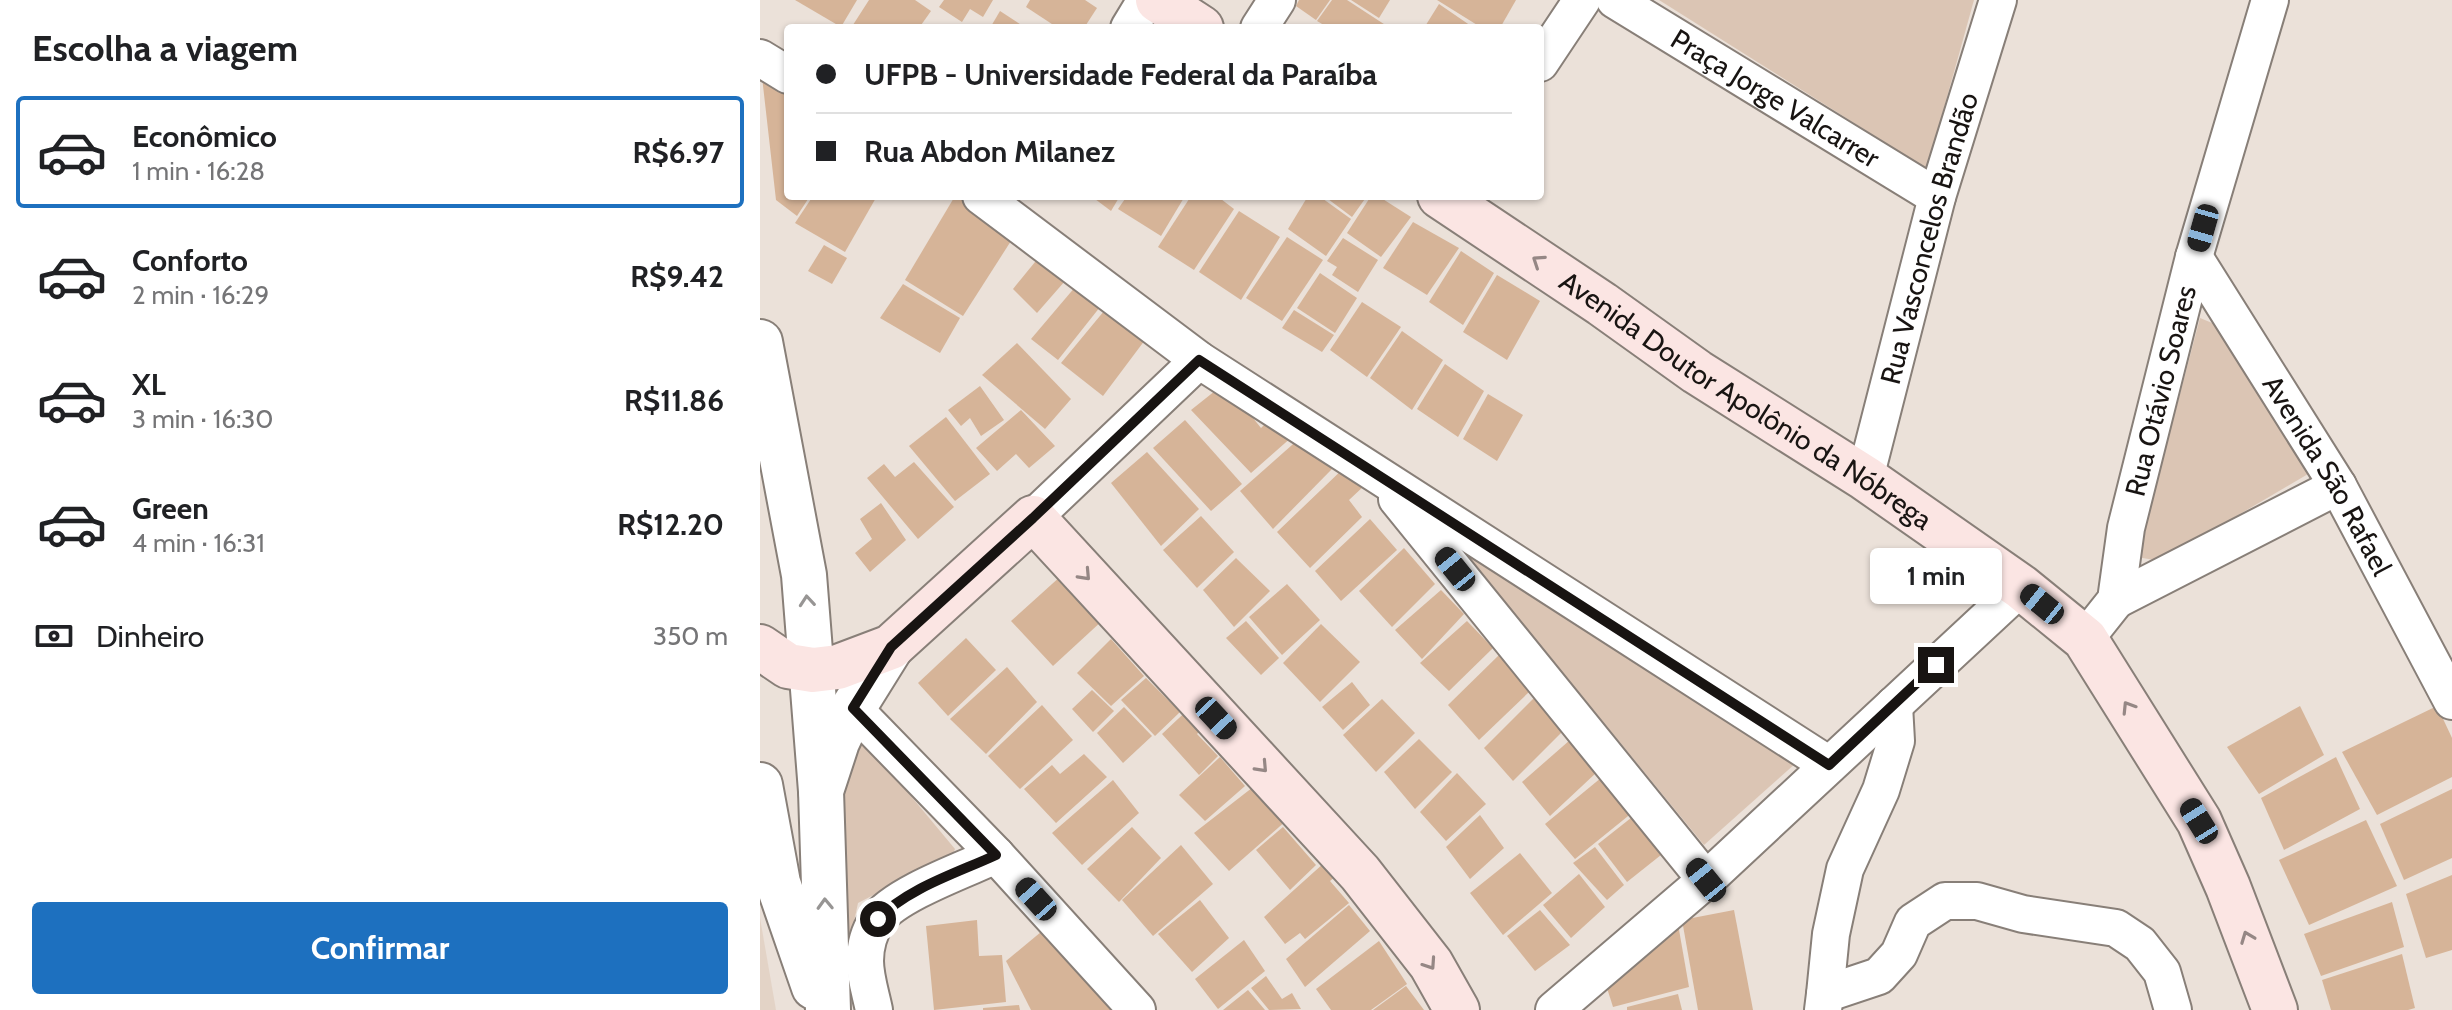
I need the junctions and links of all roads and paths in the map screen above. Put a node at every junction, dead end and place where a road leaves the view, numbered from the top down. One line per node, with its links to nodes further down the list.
1 (1146, 0): 8 (street)
2 (1158, 0): 9 (main road)
3 (1277, 0): 10 (street)
4 (1582, 0): 11 (street)
5 (1615, 0): 14 (street, Praça Jorge Valcarrer)
6 (1998, 0): 14 (street, Rua Vasconcelos Brandão)
7 (2270, 0): 18 (street, Rua Otávio Soares)
8 (1131, 24)
9 (1195, 24)
10 (1262, 24)
11 (1544, 57)
12 (760, 58): 13 (street)
13 (784, 73)
14 (1937, 197): 22 (street, Rua Vasconcelos Brandão)
15 (994, 200): 17 (street)
16 (1449, 200): 22 (main road, Avenida Doutor Apolônio da Nóbrega, one-way to 16)
17 (1016, 207): 20 (street)
18 (2194, 257): 23 (street, Avenida São Rafael); 26 (street, Rua Otávio Soares)
19 (760, 342): 30 (street, one-way to 19)
20 (1199, 360): 21 (street); 24 (street)
21 (1377, 474): 34 (street); 38 (street)
22 (1865, 478): 25 (main road, Avenida Doutor Apolônio da Nóbrega)
23 (2338, 486): 26 (street); 31 (street, Avenida São Rafael)
24 (1033, 518): 29 (main road); 44 (main road, one-way to 44)
25 (2021, 587): 27 (main road, Avenida Doutor Apolônio da Nóbrega); 32 (street)
26 (2116, 600): 27 (street)
27 (2085, 639): 47 (main road, Avenida Doutor Apolônio da Nóbrega, one-way to 27)
28 (760, 647): 30 (main road)
29 (891, 647): 30 (main road); 33 (street)
30 (813, 670): 36 (street)
31 (2452, 701)
32 (1894, 705): 34 (street); 39 (street)
33 (853, 708): 36 (street); 37 (street)
34 (1829, 765): 38 (street)
35 (760, 785): 40 (street)
36 (821, 791): 41 (street, one-way to 36)
37 (996, 855): 42 (street); 43 (street)
38 (1706, 880): 45 (street)
39 (1824, 1002): 46 (street)
40 (822, 1010)
41 (828, 1010)
42 (874, 1010)
43 (1137, 1010)
44 (1457, 1010)
45 (1554, 1010)
46 (2173, 1010)
47 (2275, 1010)

